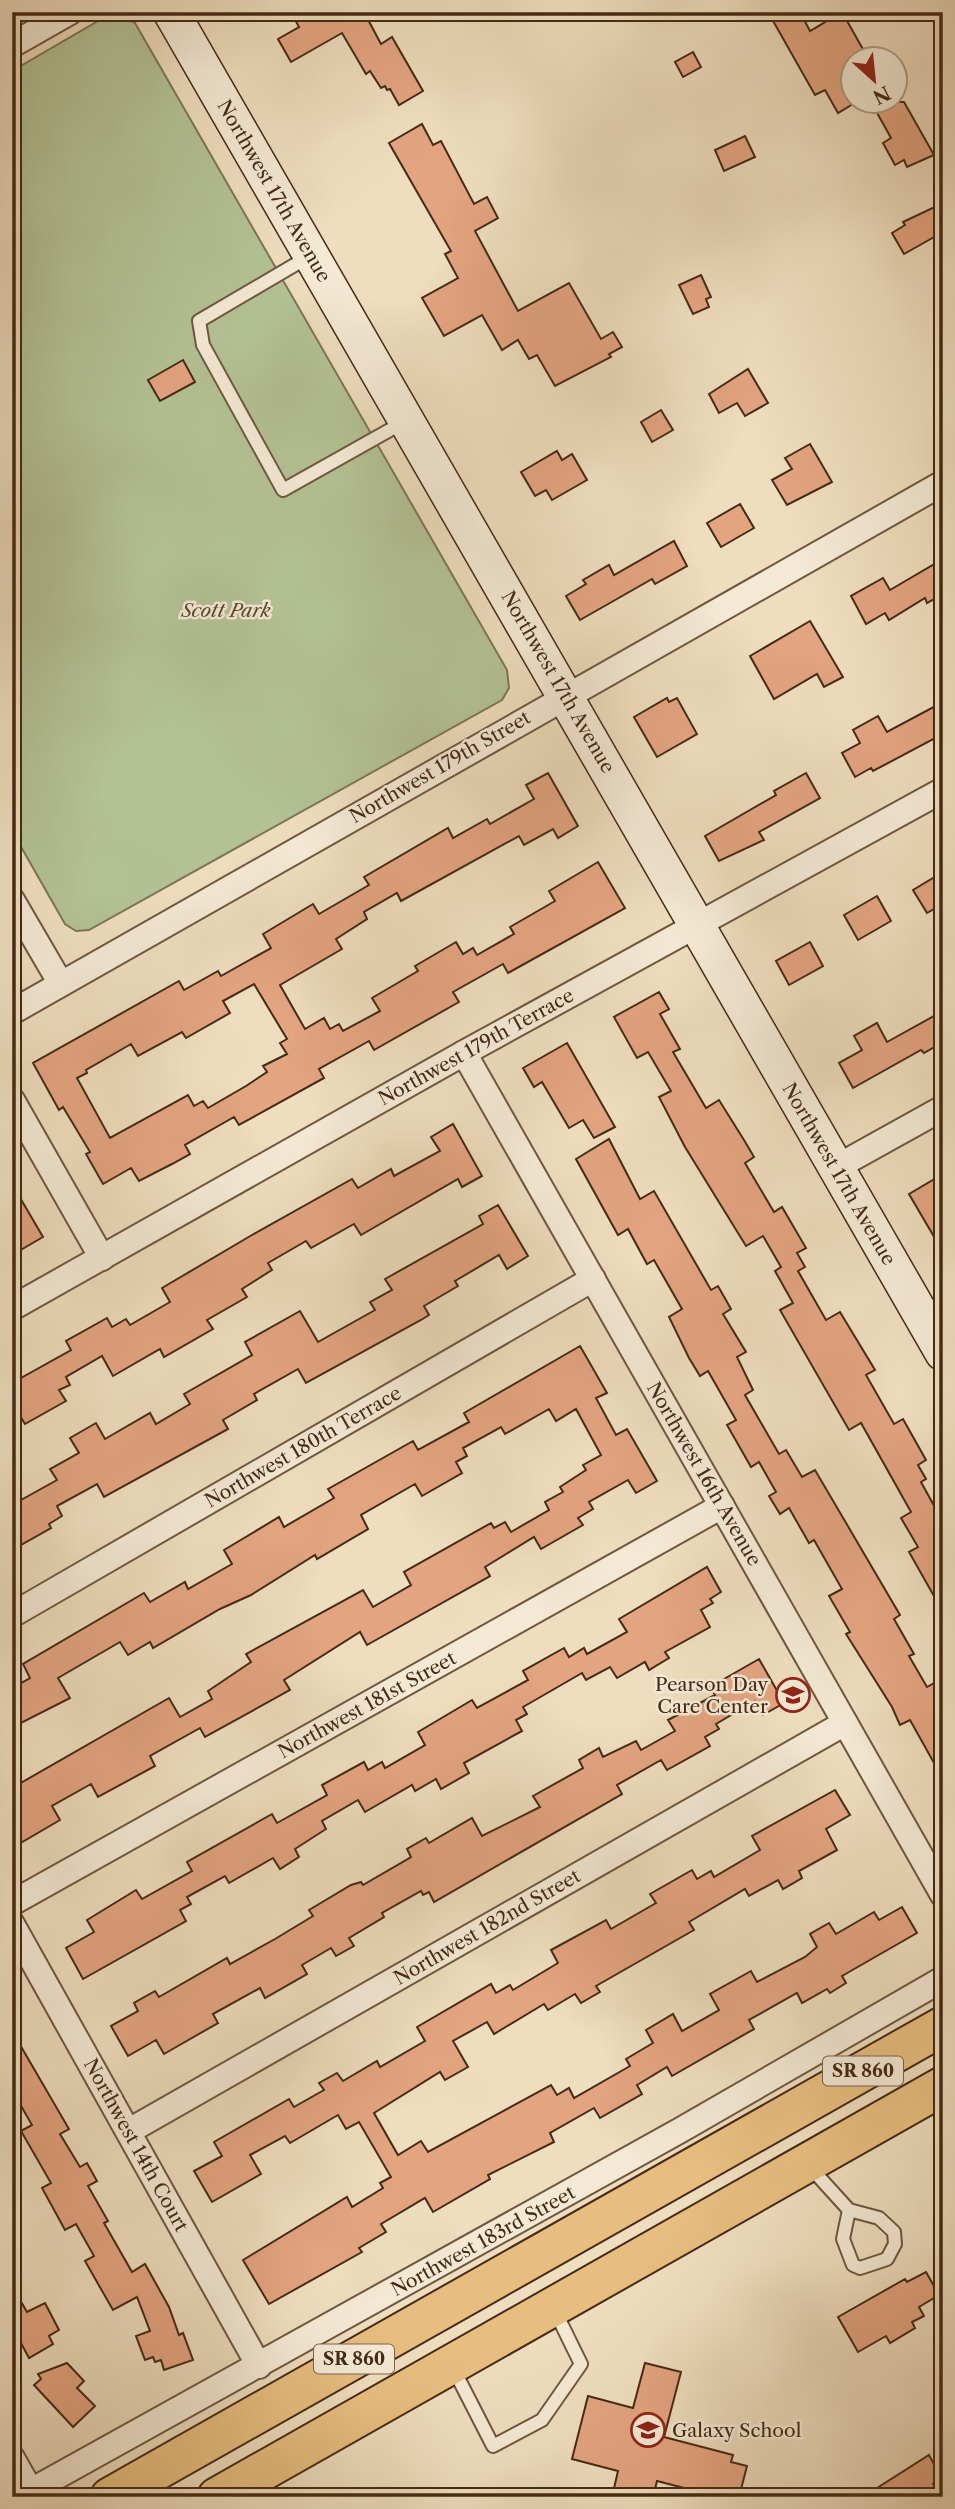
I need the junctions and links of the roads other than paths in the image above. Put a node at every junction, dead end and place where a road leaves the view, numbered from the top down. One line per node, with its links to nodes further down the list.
1 (69, 12): 3 (street)
2 (171, 12): 4 (street, Northwest 17th Avenue)
3 (12, 45)
4 (311, 255): 5 (street, Northwest 17th Avenue); 5 (lane)
5 (407, 420): 7 (street, Northwest 17th Avenue)
6 (943, 483): 7 (street, Northwest 179th Street)
7 (566, 695): 10 (street, Northwest 17th Avenue); 11 (street, Northwest 179th Street)
8 (943, 790): 10 (street, Northwest 179th Terrace)
9 (12, 900): 11 (street)
10 (697, 925): 13 (street, Northwest 179th Terrace); 16 (street, Northwest 17th Avenue)
11 (61, 984): 12 (street, Northwest 179th Street)
12 (12, 1012)
13 (464, 1053): 17 (street, Northwest 179th Terrace); 18 (street, Northwest 16th Avenue)
14 (12, 1100): 17 (street)
15 (943, 1108): 16 (street)
16 (835, 1168): 20 (street, Northwest 17th Avenue)
17 (102, 1258): 19 (street, Northwest 179th Terrace)
18 (593, 1279): 21 (street, Northwest 16th Avenue); 22 (street, Northwest 180th Terrace)
19 (12, 1308)
20 (943, 1353)
21 (722, 1506): 23 (street, Northwest 16th Avenue); 25 (street, Northwest 181st Street)
22 (12, 1615)
23 (845, 1723): 24 (street, Northwest 16th Avenue); 30 (street, Northwest 182nd Street)
24 (943, 1895)
25 (12, 1903)
26 (12, 1924): 30 (street, Northwest 14th Court)
27 (943, 1979): 38 (street, Northwest 183rd Street)
28 (943, 2026): 31 (main road, Northwest 183rd Street / SR 860)
29 (943, 2086): 32 (main road, SR 860)
30 (128, 2131): 38 (street, Northwest 14th Court)
31 (732, 2146): 34 (main road, Northwest 183rd Street / SR 860); 35 (main road)
32 (807, 2163): 33 (lane); 35 (main road, SR 860)
33 (849, 2210): 33 (lane)
34 (598, 2220): 36 (main road); 42 (main road, Northwest 183rd Street / SR 860)
35 (687, 2231): 36 (main road, SR 860)
36 (554, 2307): 37 (main road, SR 860); 37 (lane)
37 (452, 2365): 40 (main road, SR 860)
38 (259, 2366): 41 (street, Northwest 183rd Street)
39 (12, 2458): 41 (street)
40 (227, 2493)
41 (29, 2495)
42 (110, 2497)

